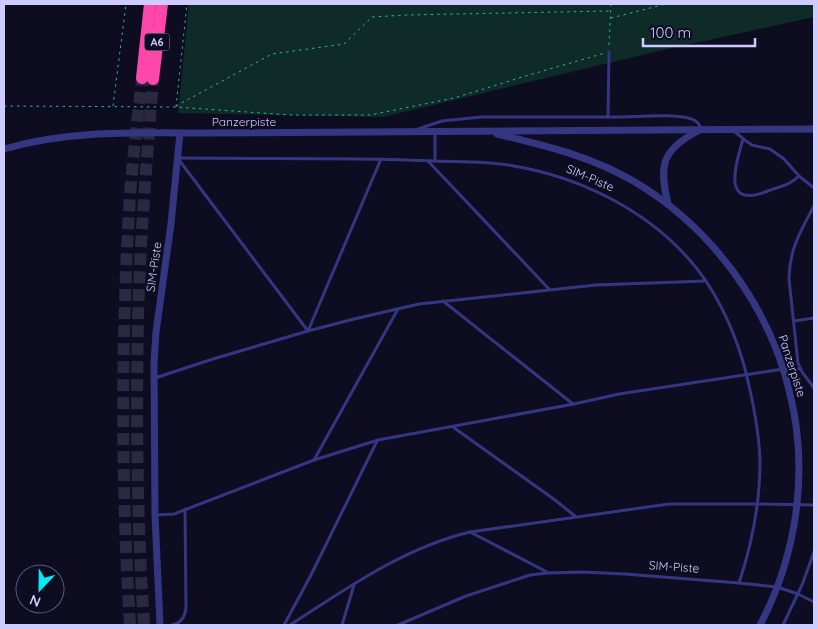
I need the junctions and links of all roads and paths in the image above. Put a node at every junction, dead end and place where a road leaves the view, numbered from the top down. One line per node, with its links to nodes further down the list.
1 (126, 4): 11 (path)
2 (150, 4): 3 (highway, A6)
3 (162, 4)
4 (187, 4): 12 (path)
5 (611, 4): 7 (path)
6 (666, 4): 8 (path)
7 (610, 11): 8 (path); 12 (path)
8 (610, 18): 9 (path)
9 (609, 52): 12 (path); 13 (lane)
10 (4, 106): 11 (path)
11 (113, 106): 12 (path)
12 (176, 107)
13 (608, 117): 16 (lane); 19 (lane)
14 (732, 129): 15 (street, Panzerpiste); 16 (street, Panzerpiste); 21 (lane)
15 (814, 129)
16 (701, 130): 18 (street, Panzerpiste); 29 (street, Panzerpiste)
17 (436, 131): 18 (street, Panzerpiste); 19 (street, Panzerpiste); 26 (lane)
18 (487, 131): 29 (street, Panzerpiste)
19 (410, 132): 20 (street, Panzerpiste)
20 (180, 133): 22 (street, Panzerpiste); 23 (street, SIM-Piste)
21 (743, 138): 27 (lane); 27 (lane)
22 (4, 149)
23 (177, 158): 24 (lane, SIM-Piste); 37 (lane); 41 (street, SIM-Piste)
24 (381, 159): 25 (lane, SIM-Piste); 37 (lane)
25 (428, 161): 26 (lane, SIM-Piste); 32 (lane)
26 (435, 161): 31 (lane, SIM-Piste)
27 (799, 176): 28 (lane)
28 (814, 188)
29 (668, 204): 38 (street, Panzerpiste)
30 (814, 206): 36 (lane)
31 (706, 281): 32 (lane); 40 (lane, SIM-Piste)
32 (550, 289): 33 (lane)
33 (443, 301): 34 (lane); 43 (lane)
34 (398, 308): 37 (lane); 46 (lane)
35 (814, 318): 36 (lane)
36 (794, 321): 39 (lane)
37 (308, 331): 41 (lane)
38 (783, 369): 39 (lane); 40 (lane); 48 (street, Panzerpiste)
39 (801, 369): 42 (lane)
40 (746, 374): 43 (lane); 47 (lane, SIM-Piste)
41 (153, 379): 51 (street, SIM-Piste)
42 (814, 388)
43 (574, 404): 44 (lane)
44 (453, 427): 45 (lane); 52 (lane)
45 (378, 440): 46 (lane); 63 (lane)
46 (314, 460): 50 (lane)
47 (757, 504): 48 (lane); 52 (lane); 56 (lane, SIM-Piste)
48 (797, 505): 49 (lane); 58 (street, Panzerpiste)
49 (814, 505)
50 (185, 510): 51 (lane); 62 (lane)
51 (155, 516): 61 (street, SIM-Piste)
52 (576, 517): 53 (lane)
53 (470, 532): 55 (lane, SIM-Piste); 57 (lane)
54 (814, 552): 59 (lane)
55 (548, 573): 56 (lane, SIM-Piste); 66 (lane, SIM-Piste)
56 (739, 583): 58 (lane, SIM-Piste)
57 (354, 584): 64 (lane); 65 (lane)
58 (777, 588): 59 (lane, SIM-Piste); 67 (street, Panzerpiste)
59 (798, 594): 60 (lane, SIM-Piste); 68 (lane)
60 (814, 602)
61 (160, 625)
62 (172, 625)
63 (284, 625)
64 (290, 625)
65 (342, 625)
66 (398, 625)
67 (760, 625)
68 (783, 625)

